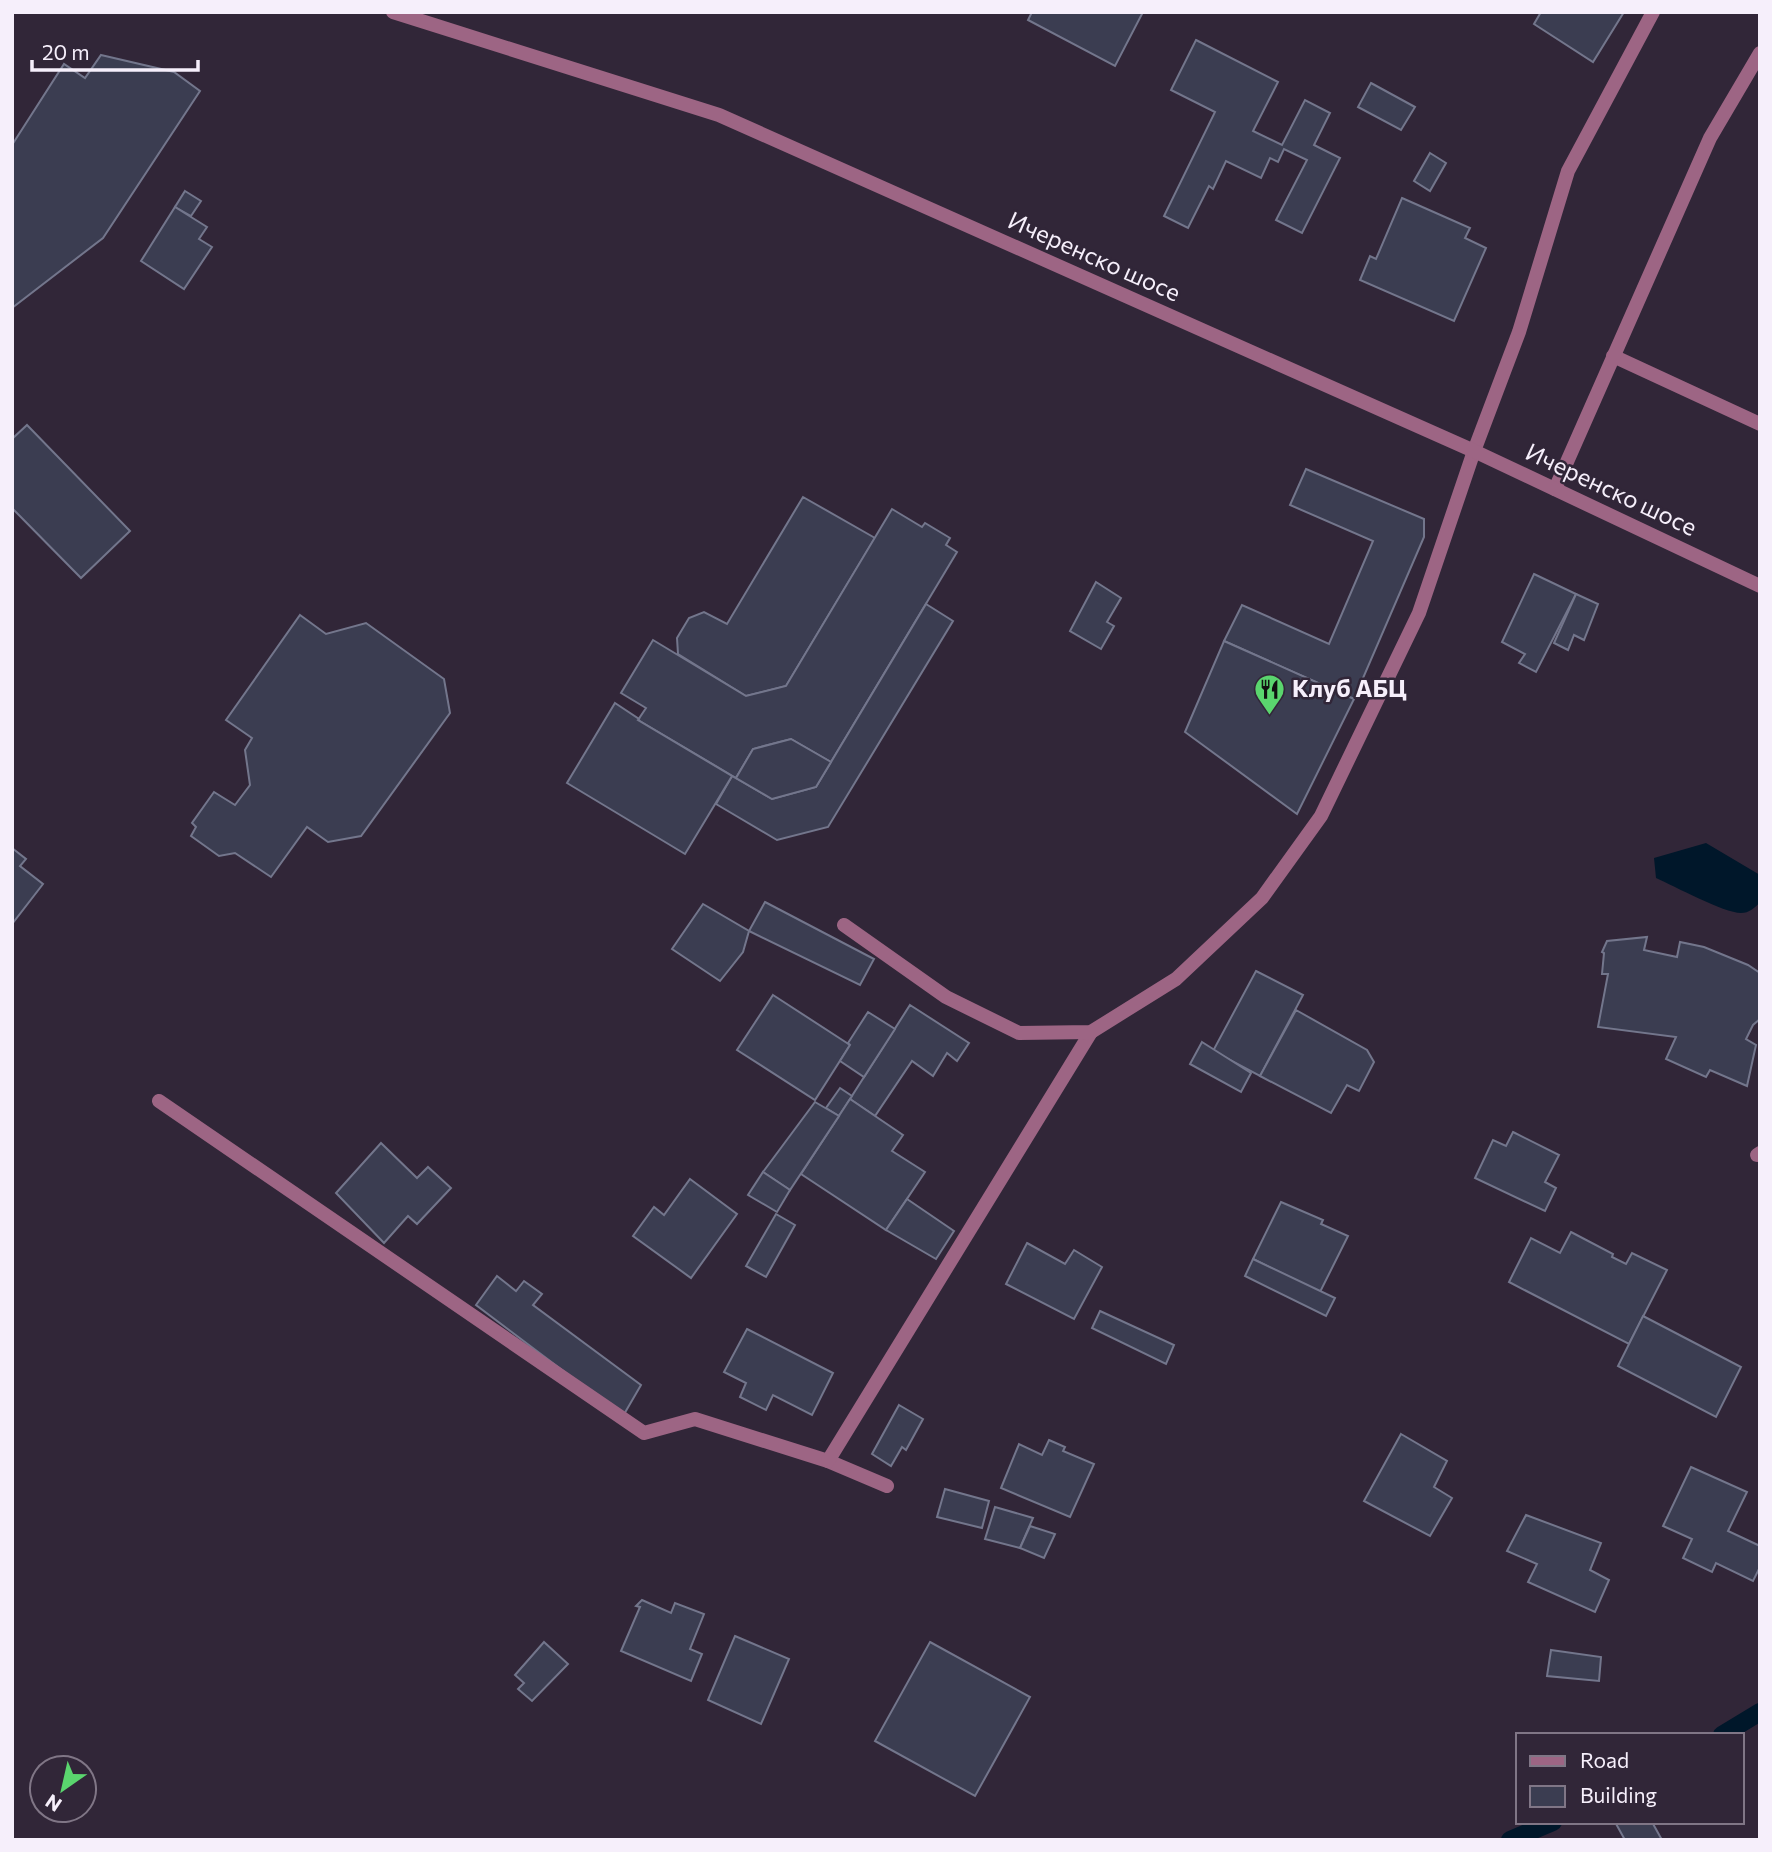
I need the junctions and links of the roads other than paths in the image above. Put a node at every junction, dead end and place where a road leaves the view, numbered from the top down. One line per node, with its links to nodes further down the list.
1 (393, 12): 6 (street, Ичеренско шосе)
2 (1653, 12): 6 (street)
3 (1760, 53): 4 (street)
4 (1613, 356): 5 (street); 7 (street)
5 (1760, 424)
6 (1474, 451): 7 (street, Ичеренско шосе); 10 (street)
7 (1555, 489): 8 (street, Ичеренско шосе)
8 (1760, 586)
9 (844, 925): 10 (street)
10 (1091, 1032): 12 (street)
11 (159, 1101): 12 (street)
12 (828, 1461): 13 (street)
13 (887, 1486)

